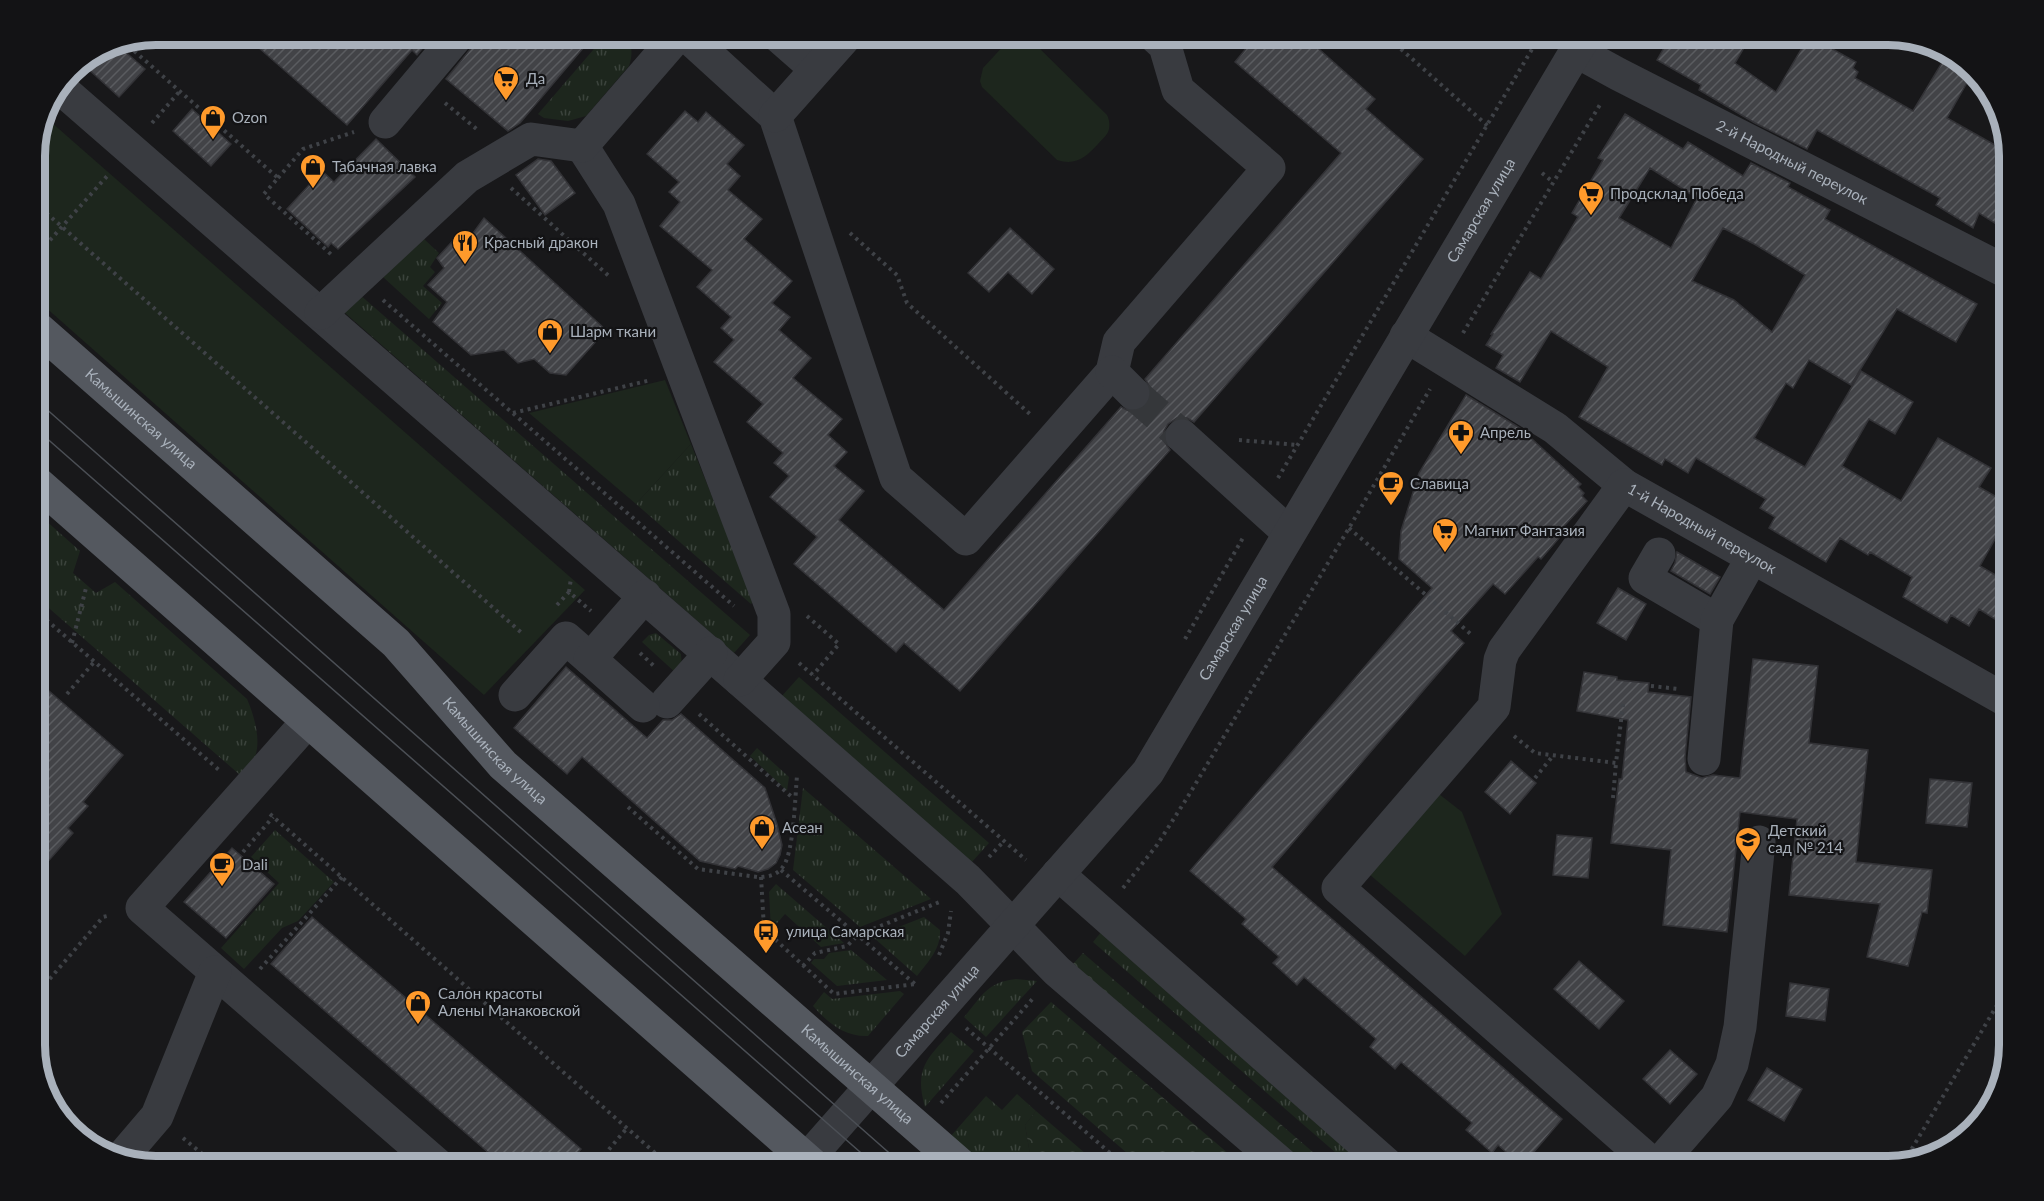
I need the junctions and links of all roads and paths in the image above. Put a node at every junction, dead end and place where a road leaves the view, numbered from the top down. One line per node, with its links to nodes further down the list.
1 (450, 45): 15 (street)
2 (668, 45): 20 (street)
3 (685, 45): 17 (street)
4 (789, 45): 13 (street)
5 (838, 45): 13 (street)
6 (1164, 45): 39 (street)
7 (1396, 45): 19 (path)
8 (1534, 45): 19 (path)
9 (1580, 45): 21 (street, Самарская улица)
10 (1583, 45): 14 (street, 2-й Народный переулок)
11 (1635, 45): 14 (path)
12 (131, 48): 24 (path)
13 (816, 69): 17 (street)
14 (1618, 74): 25 (path); 30 (street, 2-й Народный переулок)
15 (420, 81): 18 (street); 22 (path)
16 (65, 92): 32 (street)
17 (775, 116): 39 (street)
18 (385, 122): 24 (path)
19 (1487, 125): 21 (path); 42 (path)
20 (582, 146): 22 (street); 55 (street)
21 (1517, 150): 25 (path); 34 (street, Самарская улица)
22 (505, 153): 31 (street)
23 (111, 172): 27 (path)
24 (278, 178): 31 (path)
25 (1553, 182): 35 (path)
26 (45, 212): 27 (path)
27 (62, 228): 29 (path); 54 (path)
28 (848, 231): 39 (path)
29 (45, 247)
30 (1999, 268)
31 (358, 278): 32 (street); 37 (path)
32 (321, 313): 48 (street)
33 (45, 335): 98 (main road, Камышинская улица)
34 (1407, 336): 35 (street, 1-й Народный переулок); 44 (street, Самарская улица)
35 (1446, 361): 40 (street, 1-й Народный переулок); 43 (path)
36 (656, 379): 37 (path)
37 (512, 413): 50 (path)
38 (1182, 436): 42 (street)
39 (1055, 437)
40 (1624, 486): 46 (street, 1-й Народный переулок); 60 (street)
41 (45, 491): 69 (main road)
42 (1261, 508): 44 (street); 57 (path)
43 (1349, 528): 60 (path); 89 (path)
44 (1289, 533): 83 (street, Самарская улица)
45 (1659, 554): 52 (street)
46 (1752, 558): 52 (street); 65 (street, 1-й Народный переулок)
47 (86, 588): 56 (path)
48 (645, 596): 53 (street); 58 (street)
49 (556, 607): 53 (path)
50 (737, 609)
51 (45, 619): 56 (path)
52 (1717, 620): 71 (street)
53 (615, 631): 59 (street); 66 (path)
54 (528, 638)
55 (774, 642): 62 (street); 82 (path)
56 (72, 643): 61 (path)
57 (1179, 648)
58 (711, 654): 62 (street); 66 (street)
59 (590, 659): 64 (street); 66 (street)
60 (1500, 660): 68 (street)
61 (94, 662): 63 (path); 75 (path)
62 (740, 680): 90 (street)
63 (67, 694)
64 (515, 695)
65 (1999, 696)
66 (666, 697): 77 (path)
67 (1623, 704): 72 (path)
68 (1488, 714): 70 (path); 113 (street)
69 (308, 721): 75 (street); 108 (main road)
70 (1553, 756): 72 (path); 74 (path)
71 (1704, 759)
72 (1617, 763): 76 (path)
73 (797, 775): 77 (path)
74 (1535, 778)
75 (244, 792): 79 (path); 87 (street)
76 (1613, 798)
77 (794, 799): 85 (path)
78 (628, 807): 85 (path)
79 (273, 818): 81 (path); 84 (path)
80 (1759, 842): 114 (street)
81 (243, 852)
82 (1034, 852)
83 (1058, 874): 89 (street); 90 (street, Самарская улица)
84 (342, 877): 95 (path); 101 (path)
85 (762, 877): 92 (path)
86 (942, 901): 92 (path)
87 (142, 908): 95 (street); 96 (path)
88 (952, 909): 91 (path)
89 (1103, 914): 112 (street)
90 (1012, 925): 93 (street); 98 (street, Самарская улица)
91 (936, 961)
92 (803, 966): 94 (path)
93 (1057, 971): 99 (path); 111 (street)
94 (922, 977)
95 (228, 982): 100 (street); 105 (street)
96 (45, 984)
97 (1999, 1004): 103 (path)
98 (870, 1087): 109 (street, Самарская улица); 110 (main road, Камышинская улица)
99 (939, 1105)
100 (157, 1116): 102 (street); 104 (path)
101 (627, 1128): 106 (path); 107 (path)
102 (126, 1152)
103 (1909, 1154)
104 (204, 1156)
105 (426, 1156)
106 (603, 1156)
107 (658, 1156)
108 (798, 1156)
109 (814, 1156)
110 (949, 1156)
111 (1271, 1156)
112 (1377, 1156)
113 (1643, 1156)
114 (1666, 1156)

